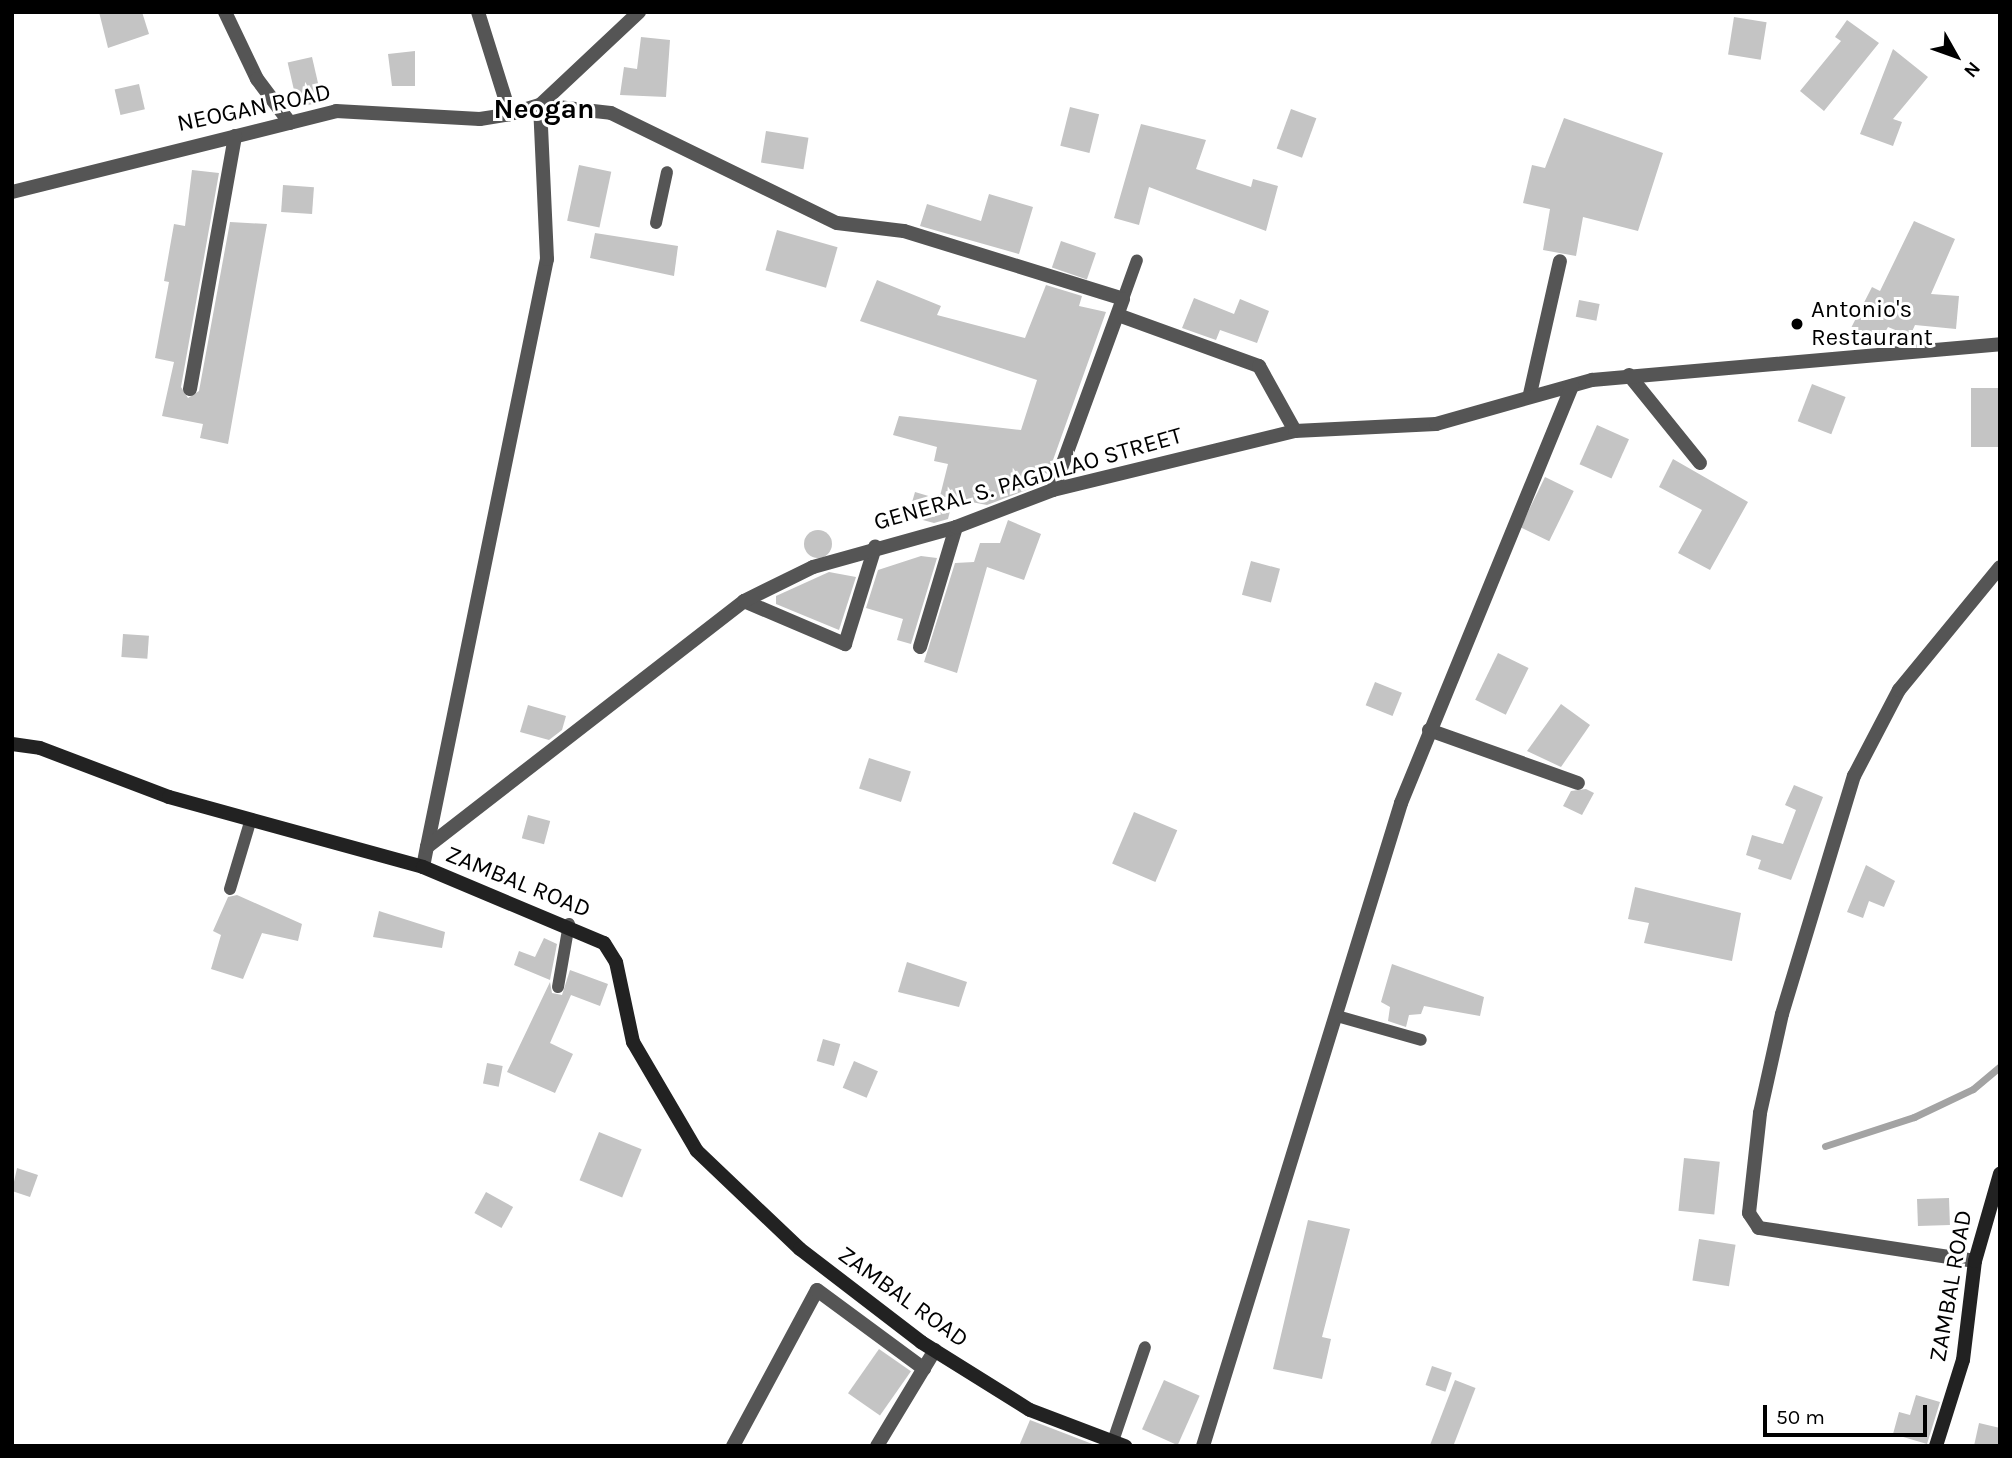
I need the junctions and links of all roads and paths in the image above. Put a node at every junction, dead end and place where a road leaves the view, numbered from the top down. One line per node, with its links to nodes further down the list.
1 (225, 12): 6 (street)
2 (478, 12): 5 (street)
3 (639, 12): 4 (street, NEOGAN ROAD)
4 (540, 105): 5 (street, NEOGAN ROAD); 13 (street); 32 (street)
5 (510, 114): 6 (street, NEOGAN ROAD)
6 (290, 123): 7 (street, NEOGAN ROAD)
7 (235, 136): 9 (street, NEOGAN ROAD); 18 (street)
8 (667, 172): 10 (lane)
9 (12, 192)
10 (656, 223)
11 (1137, 260): 13 (lane)
12 (1560, 261): 19 (street)
13 (1123, 299): 14 (street)
14 (1118, 315): 20 (street); 22 (street)
15 (2000, 344): 16 (street, GENERAL S. PAGDILAO STREET)
16 (1629, 375): 17 (street, GENERAL S. PAGDILAO STREET); 21 (street)
17 (1572, 386): 19 (street, GENERAL S. PAGDILAO STREET); 28 (street)
18 (190, 389)
19 (1530, 394): 20 (street, GENERAL S. PAGDILAO STREET)
20 (1295, 431): 22 (street, GENERAL S. PAGDILAO STREET)
21 (1700, 463)
22 (1053, 490): 23 (street, GENERAL S. PAGDILAO STREET)
23 (956, 527): 24 (street, GENERAL S. PAGDILAO STREET); 27 (street)
24 (875, 547): 26 (street, GENERAL S. PAGDILAO STREET); 26 (street)
25 (2000, 567): 40 (street)
26 (744, 601): 32 (street, GENERAL S. PAGDILAO STREET)
27 (920, 646)
28 (1429, 730): 30 (street); 37 (street)
29 (12, 744): 31 (street, ZAMBAL ROAD)
30 (1578, 783)
31 (251, 820): 33 (street, ZAMBAL ROAD); 34 (lane)
32 (427, 847): 33 (street)
33 (423, 867): 35 (street, ZAMBAL ROAD)
34 (230, 889)
35 (569, 924): 36 (lane); 42 (street, ZAMBAL ROAD)
36 (558, 987)
37 (1337, 1016): 38 (lane); 47 (street)
38 (1421, 1040)
39 (2000, 1174): 40 (street, ZAMBAL ROAD)
40 (1975, 1261): 48 (street, ZAMBAL ROAD)
41 (1146, 1347): 44 (lane)
42 (935, 1350): 43 (street); 44 (street, ZAMBAL ROAD)
43 (924, 1369): 45 (street); 46 (street)
44 (1119, 1443)
45 (733, 1446)
46 (877, 1446)
47 (1203, 1446)
48 (1936, 1446)

